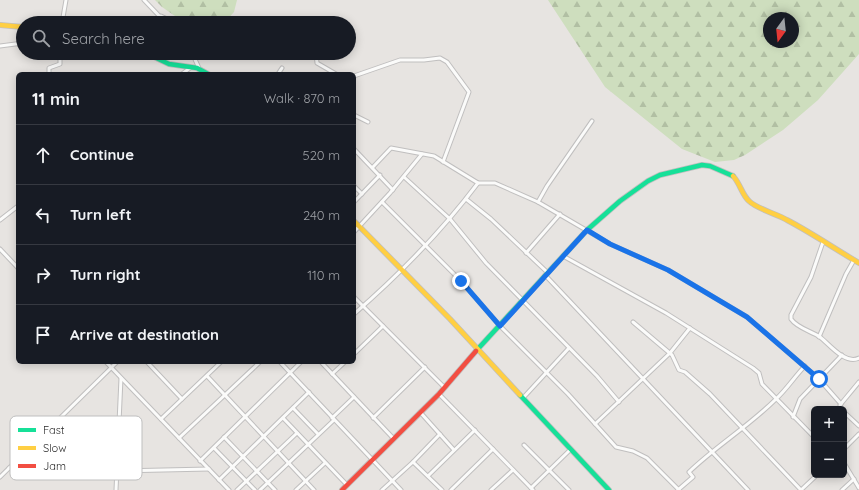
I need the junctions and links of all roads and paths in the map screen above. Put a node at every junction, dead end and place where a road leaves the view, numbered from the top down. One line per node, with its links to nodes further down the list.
1 (66, 0): 4 (street)
2 (144, 0): 3 (street)
3 (159, 15)
4 (63, 16)
5 (0, 25): 6 (street)
6 (16, 26)
7 (16, 44): 8 (street)
8 (0, 46)
9 (60, 60): 16 (street)
10 (159, 60): 13 (street)
11 (195, 60): 14 (street)
12 (317, 60): 20 (street)
13 (190, 68): 14 (street); 17 (street)
14 (199, 68): 18 (street)
15 (282, 68): 19 (street)
16 (49, 72)
17 (185, 72)
18 (205, 72)
19 (279, 72)
20 (333, 72)
21 (356, 75): 27 (street)
22 (356, 116): 24 (street)
23 (592, 121): 38 (street)
24 (368, 122)
25 (356, 150): 28 (street)
26 (422, 154): 27 (street); 28 (street); 30 (street)
27 (444, 162): 31 (street)
28 (373, 167): 29 (street)
29 (380, 175): 33 (street); 34 (street)
30 (404, 177): 33 (street); 41 (street)
31 (478, 183): 35 (street); 38 (street)
32 (356, 188): 34 (street)
33 (393, 190): 37 (street)
34 (362, 194): 36 (street)
35 (466, 199): 41 (street); 50 (street)
36 (356, 200)
37 (382, 202): 44 (street); 48 (street)
38 (538, 202): 40 (street)
39 (16, 208): 42 (street)
40 (560, 214): 46 (street); 50 (street)
41 (450, 219): 48 (street); 58 (street)
42 (0, 220)
43 (356, 223): 44 (street)
44 (359, 227): 45 (street); 55 (street)
45 (356, 230)
46 (587, 230): 47 (street); 51 (street); 81 (street)
47 (823, 242): 52 (street); 65 (street)
48 (426, 246): 55 (street); 63 (street)
49 (0, 249): 54 (street)
50 (526, 253): 56 (street)
51 (563, 256): 56 (street); 64 (street)
52 (854, 260): 53 (street); 65 (street)
53 (859, 263)
54 (16, 266)
55 (401, 268): 59 (street); 67 (street)
56 (546, 274): 58 (street); 89 (street)
57 (356, 299): 59 (street)
58 (522, 301): 63 (street); 66 (street)
59 (363, 306): 60 (street); 62 (street)
60 (356, 312)
61 (633, 322): 69 (street)
62 (383, 326): 68 (street); 83 (street)
63 (500, 326): 67 (street); 85 (street)
64 (690, 328): 69 (street); 100 (street)
65 (820, 337): 70 (street)
66 (569, 348): 85 (street); 102 (street)
67 (477, 350): 93 (street); 99 (street)
68 (356, 352)
69 (670, 353): 89 (street); 117 (street)
70 (842, 355): 71 (street); 90 (street)
71 (859, 358)
72 (108, 364): 82 (street)
73 (115, 364): 82 (street)
74 (149, 364): 101 (street)
75 (219, 364): 87 (street)
76 (258, 364): 97 (street)
77 (282, 364): 84 (street)
78 (299, 364): 84 (street)
79 (322, 364): 86 (street)
80 (343, 364): 86 (street)
81 (804, 366): 90 (street); 100 (street)
82 (111, 367): 88 (street); 107 (street)
83 (425, 367): 93 (street); 112 (street)
84 (290, 372): 95 (street); 109 (street)
85 (547, 372): 99 (street); 115 (street)
86 (332, 374): 98 (street)
87 (207, 376): 97 (street); 101 (street)
88 (121, 377): 108 (street); 113 (street)
89 (643, 378): 102 (street); 136 (street)
90 (819, 379): 103 (street); 110 (street)
91 (859, 382): 92 (street)
92 (856, 386): 94 (street); 103 (street)
93 (444, 387): 96 (street)
94 (859, 389)
95 (308, 392): 104 (street); 114 (street)
96 (439, 394): 105 (street); 118 (street)
97 (225, 395): 109 (street); 126 (street)
98 (354, 397): 112 (street); 114 (street)
99 (523, 398): 132 (street)
100 (777, 398): 110 (street); 117 (street)
101 (182, 399): 113 (street)
102 (618, 402): 115 (street)
103 (841, 404)
104 (293, 408): 111 (street); 120 (street)
105 (420, 412): 121 (street); 127 (street)
106 (847, 415): 116 (street)
107 (62, 416)
108 (120, 416)
109 (245, 416): 124 (street); 125 (street)
110 (793, 416): 122 (street)
111 (282, 418): 119 (street); 124 (street)
112 (373, 418): 127 (street)
113 (161, 419): 126 (street)
114 (333, 419): 120 (street); 139 (street)
115 (595, 424): 180 (street)
116 (859, 426)
117 (742, 429): 136 (street); 182 (street)
118 (475, 430): 133 (street); 134 (street)
119 (297, 433): 128 (street); 135 (street)
120 (318, 434): 128 (street)
121 (440, 434): 133 (street); 140 (street)
122 (811, 434)
123 (859, 434): 130 (street)
124 (264, 436): 135 (street); 137 (street)
125 (224, 437): 131 (street); 137 (street)
126 (179, 438): 138 (street)
127 (392, 438): 139 (street)
128 (308, 444): 141 (street); 142 (street)
129 (524, 445): 149 (street)
130 (847, 446)
131 (214, 448): 138 (street); 143 (street)
132 (571, 449): 149 (street); 179 (street)
133 (454, 450): 152 (street)
134 (493, 450): 148 (street); 176 (street)
135 (277, 451): 141 (street); 150 (street)
136 (711, 451): 180 (street); 181 (street)
137 (243, 457): 143 (street); 150 (street)
138 (200, 460): 146 (street)
139 (372, 461): 159 (street); 161 (street)
140 (413, 462): 152 (street); 159 (street)
141 (288, 463): 158 (street); 160 (street)
142 (325, 463): 158 (street); 161 (street)
143 (232, 467): 156 (street); 157 (street)
144 (9, 468): 151 (street)
145 (847, 468): 154 (street)
146 (209, 469): 147 (street); 156 (street)
147 (142, 470)
148 (513, 470): 163 (street); 177 (street)
149 (549, 470): 163 (street); 178 (street)
150 (256, 471): 157 (street); 160 (street)
151 (0, 476)
152 (428, 476): 175 (street)
153 (813, 478): 182 (street)
154 (854, 479): 162 (street); 183 (street)
155 (117, 480): 164 (street)
156 (219, 480): 165 (street)
157 (246, 481): 166 (street); 167 (street)
158 (306, 481): 170 (street); 171 (street)
159 (392, 481): 173 (street); 174 (street)
160 (268, 482): 168 (street); 169 (street)
161 (347, 485): 172 (street)
162 (859, 488)
163 (532, 489)
164 (116, 490)
165 (229, 490)
166 (237, 490)
167 (255, 490)
168 (260, 490)
169 (275, 490)
170 (296, 490)
171 (314, 490)
172 (342, 490)
173 (382, 490)
174 (401, 490)
175 (442, 490)
176 (451, 490)
177 (491, 490)
178 (569, 490)
179 (609, 490)
180 (678, 490)
181 (748, 490)
182 (801, 490)
183 (842, 490)

